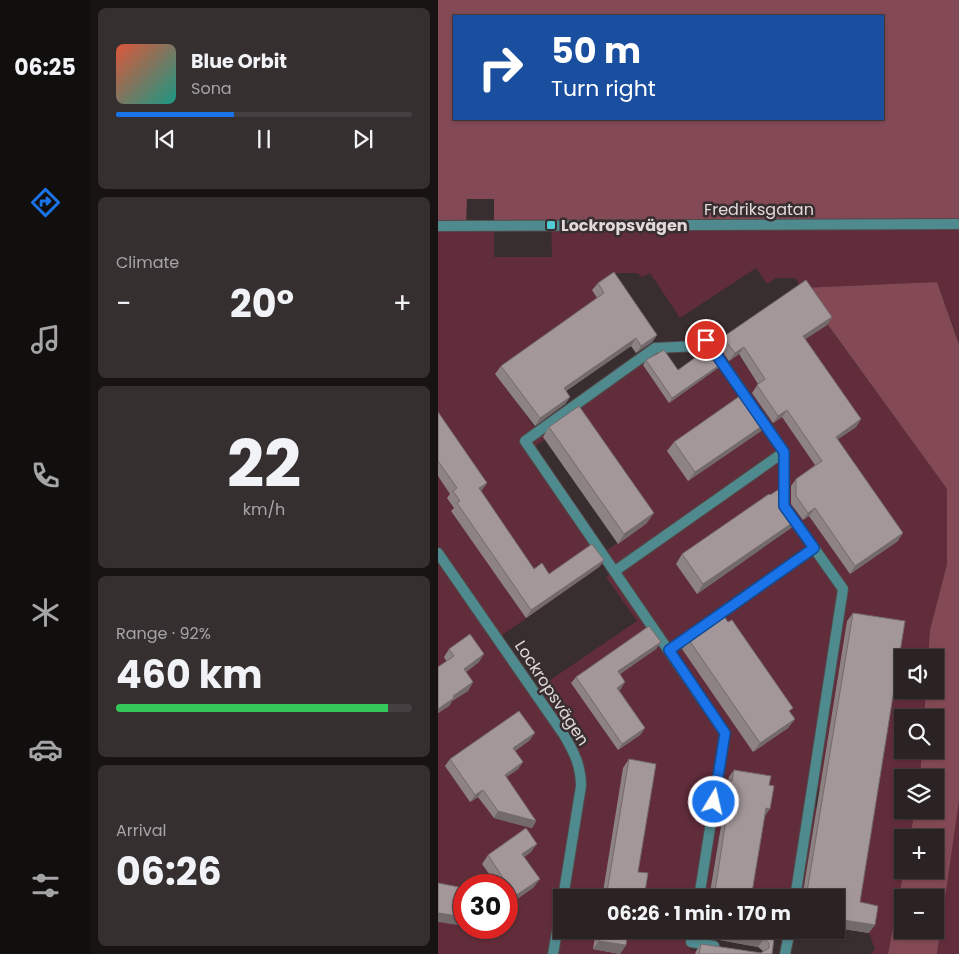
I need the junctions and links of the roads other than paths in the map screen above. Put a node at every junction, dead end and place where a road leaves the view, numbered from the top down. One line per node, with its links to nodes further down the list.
1 (960, 224): 2 (street, Fredriksgatan)
2 (438, 226)
3 (784, 452): 4 (street); 6 (street); 6 (street)
4 (814, 548): 7 (street); 10 (street)
5 (438, 553): 8 (street, Lockropsvägen)
6 (615, 571): 7 (street)
7 (669, 650): 9 (street)
8 (564, 889)
9 (700, 889)
10 (796, 889)
11 (556, 939): 15 (street)
12 (692, 939): 14 (street)
13 (788, 939): 16 (street)
14 (729, 949)
15 (553, 954)
16 (785, 954)

